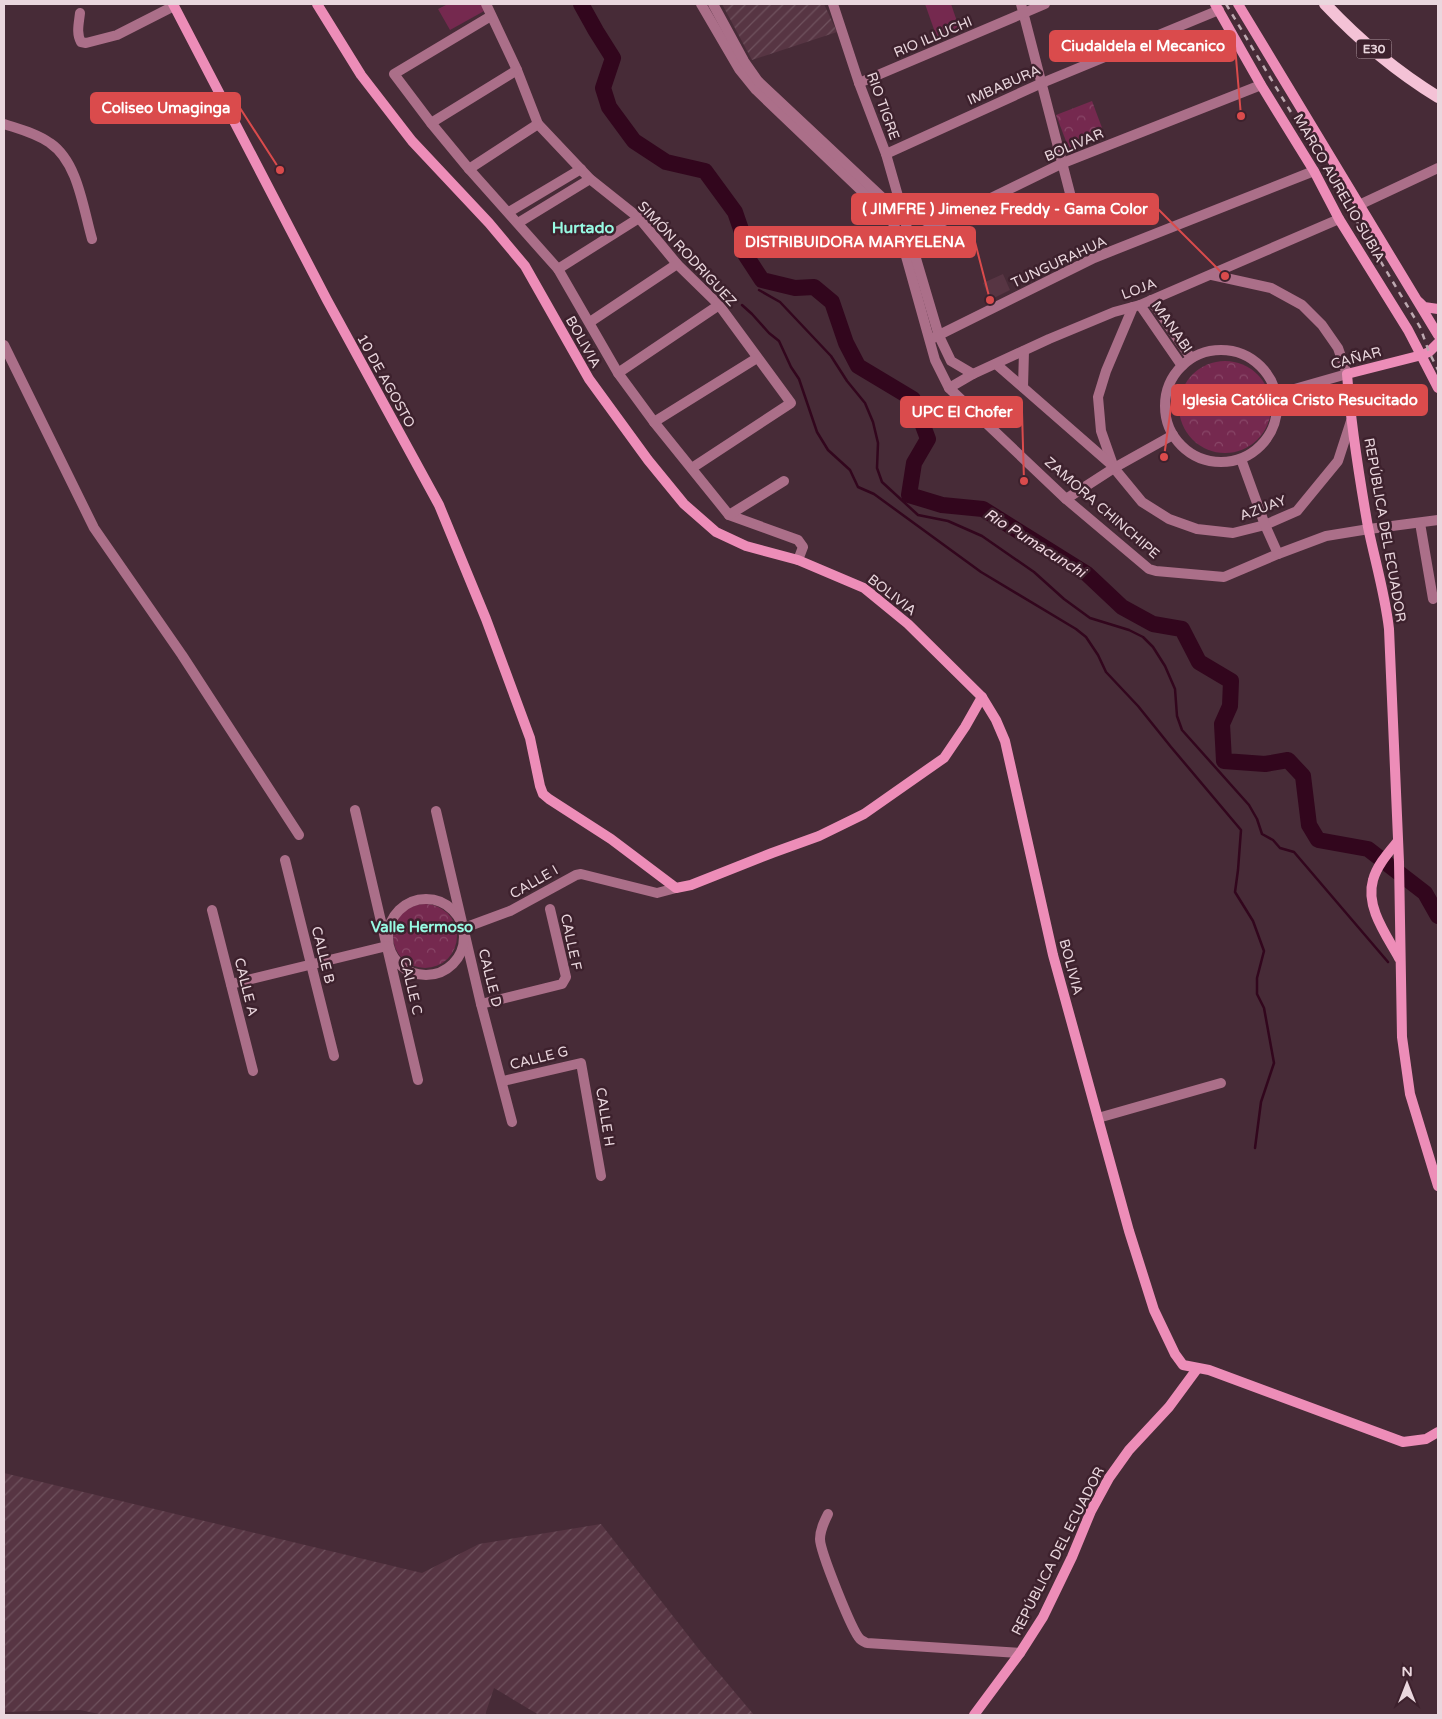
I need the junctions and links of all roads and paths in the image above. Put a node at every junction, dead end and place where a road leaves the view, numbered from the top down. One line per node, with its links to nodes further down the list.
1 (317, 4): 80 (street, BOLIVIA)
2 (486, 4): 13 (street, SIMÓN RODRIGUEZ)
3 (701, 4): 39 (street)
4 (713, 4): 35 (street)
5 (833, 4): 15 (street, RIO TIGRE)
6 (1045, 4): 11 (street, RIO ILLUCHI)
7 (1238, 4): 32 (street, MARCO AURELIO SUBIA)
8 (1326, 4): 18 (main road, E30)
9 (174, 5): 12 (street); 88 (street, 10 DE AGOSTO)
10 (1217, 7): 16 (street, IMBABURA); 17 (street, MARCO AURELIO SUBIA)
11 (1022, 9): 15 (street, RIO ILLUCHI); 16 (street)
12 (80, 13)
13 (491, 16): 14 (street, SIMÓN RODRIGUEZ); 19 (street)
14 (517, 70): 19 (street); 21 (street, SIMÓN RODRIGUEZ)
15 (859, 83): 22 (street, RIO TIGRE)
16 (1042, 83): 22 (street, IMBABURA); 23 (street)
17 (1262, 85): 23 (street, BOLIVAR); 27 (street, MARCO AURELIO SUBIA)
18 (1438, 97)
19 (431, 123): 24 (street)
20 (4, 124): 38 (street)
21 (538, 124): 24 (street); 26 (street, SIMÓN RODRIGUEZ)
22 (886, 154): 35 (street, RIO TIGRE)
23 (1063, 163): 31 (street); 39 (street, BOLIVAR)
24 (470, 168): 33 (street)
25 (1438, 168): 32 (street)
26 (581, 169): 28 (street, SIMÓN RODRIGUEZ); 29 (street)
27 (1314, 171): 36 (street, MARCO AURELIO SUBIA); 50 (street, TUNGURAHUA)
28 (590, 179): 30 (street); 34 (street, SIMÓN RODRIGUEZ)
29 (549, 188): 30 (street); 33 (street)
30 (557, 199): 37 (street)
31 (1072, 201)
32 (1359, 204): 44 (street, MARCO AURELIO SUBIA)
33 (509, 212): 37 (street)
34 (638, 218): 40 (street, SIMÓN RODRIGUEZ); 41 (street)
35 (904, 218): 39 (street, RIO TIGRE)
36 (1340, 219): 42 (street, LOJA); 54 (street, MARCO AURELIO SUBIA)
37 (518, 223): 41 (street)
38 (92, 239)
39 (906, 240): 50 (street)
40 (677, 264): 45 (street, SIMÓN RODRIGUEZ); 48 (street)
41 (558, 269): 48 (street)
42 (1212, 275): 43 (street, LOJA); 61 (street)
43 (1151, 300): 46 (street, LOJA); 56 (street, MANABI)
44 (1418, 302): 47 (street); 49 (street, MARCO AURELIO SUBIA)
45 (719, 305): 55 (street, SIMÓN RODRIGUEZ); 59 (street)
46 (1137, 306): 53 (street, LOJA); 58 (street, MANABI); 71 (street, AZUAY)
47 (1438, 309)
48 (590, 322): 59 (street)
49 (1438, 335)
50 (934, 337): 60 (street); 63 (street, ZAMORA CHINCHIPE)
51 (1438, 343): 54 (street, CAÑAR)
52 (4, 345): 85 (street)
53 (1024, 351): 57 (street, LOJA); 62 (street)
54 (1422, 356): 61 (street, CAÑAR); 64 (street, MARCO AURELIO SUBIA)
55 (757, 358): 67 (street); 70 (street, SIMÓN RODRIGUEZ)
56 (1191, 358): 58 (street); 65 (street)
57 (996, 364): 60 (street, LOJA); 62 (street)
58 (1182, 366): 68 (street)
59 (618, 373): 67 (street)
60 (973, 374): 63 (street, LOJA)
61 (1347, 374): 65 (street, CAÑAR); 66 (street, REPÚBLICA DEL ECUADOR)
62 (1023, 387): 71 (street)
63 (949, 388): 73 (street, ZAMORA CHINCHIPE)
64 (1438, 388)
65 (1276, 394): 69 (street)
66 (1351, 421): 77 (street, AZUAY); 78 (street, REPÚBLICA DEL ECUADOR)
67 (654, 422): 70 (street)
68 (1173, 435): 69 (street); 71 (street)
69 (1241, 459): 77 (street)
70 (692, 468): 74 (street)
71 (1114, 468): 73 (street); 77 (street, AZUAY)
72 (784, 481): 74 (street)
73 (1066, 499): 79 (street, ZAMORA CHINCHIPE)
74 (729, 515): 80 (street)
75 (1438, 520): 76 (street, ZAMORA CHINCHIPE)
76 (1420, 523): 78 (street, ZAMORA CHINCHIPE); 81 (street)
77 (1265, 525): 79 (street)
78 (1369, 528): 79 (street, ZAMORA CHINCHIPE); 86 (street, REPÚBLICA DEL ECUADOR)
79 (1278, 554)
80 (798, 560): 82 (street, BOLIVIA)
81 (1433, 599)
82 (982, 697): 88 (street); 103 (street, BOLIVIA)
83 (354, 810): 92 (street, CALLE C)
84 (436, 811): 91 (street, CALLE D)
85 (299, 834)
86 (1398, 841): 93 (street, REPÚBLICA DEL ECUADOR); 93 (street, REPÚBLICA DEL ECUADOR)
87 (285, 860): 94 (street, CALLE B)
88 (676, 888): 91 (street, CALLE I)
89 (550, 909): 96 (street, CALLE F)
90 (212, 910): 95 (street, CALLE A)
91 (464, 928): 92 (street); 92 (street); 96 (street, CALLE D)
92 (387, 946): 94 (street); 100 (street, CALLE C)
93 (1401, 961): 106 (street, REPÚBLICA DEL ECUADOR)
94 (311, 964): 95 (street); 97 (street, CALLE B)
95 (231, 984): 99 (street, CALLE A)
96 (482, 1004): 101 (street, CALLE D)
97 (334, 1056)
98 (581, 1063): 101 (street, CALLE G); 105 (street, CALLE H)
99 (253, 1071)
100 (418, 1080)
101 (503, 1081): 104 (street, CALLE D)
102 (1221, 1083): 103 (street)
103 (1098, 1118): 107 (street, BOLIVIA)
104 (512, 1122)
105 (601, 1176)
106 (1438, 1186)
107 (1197, 1369): 108 (street); 110 (street, REPÚBLICA DEL ECUADOR)
108 (1438, 1432)
109 (828, 1514): 110 (street)
110 (1020, 1653): 111 (street, REPÚBLICA DEL ECUADOR)
111 (974, 1715)

